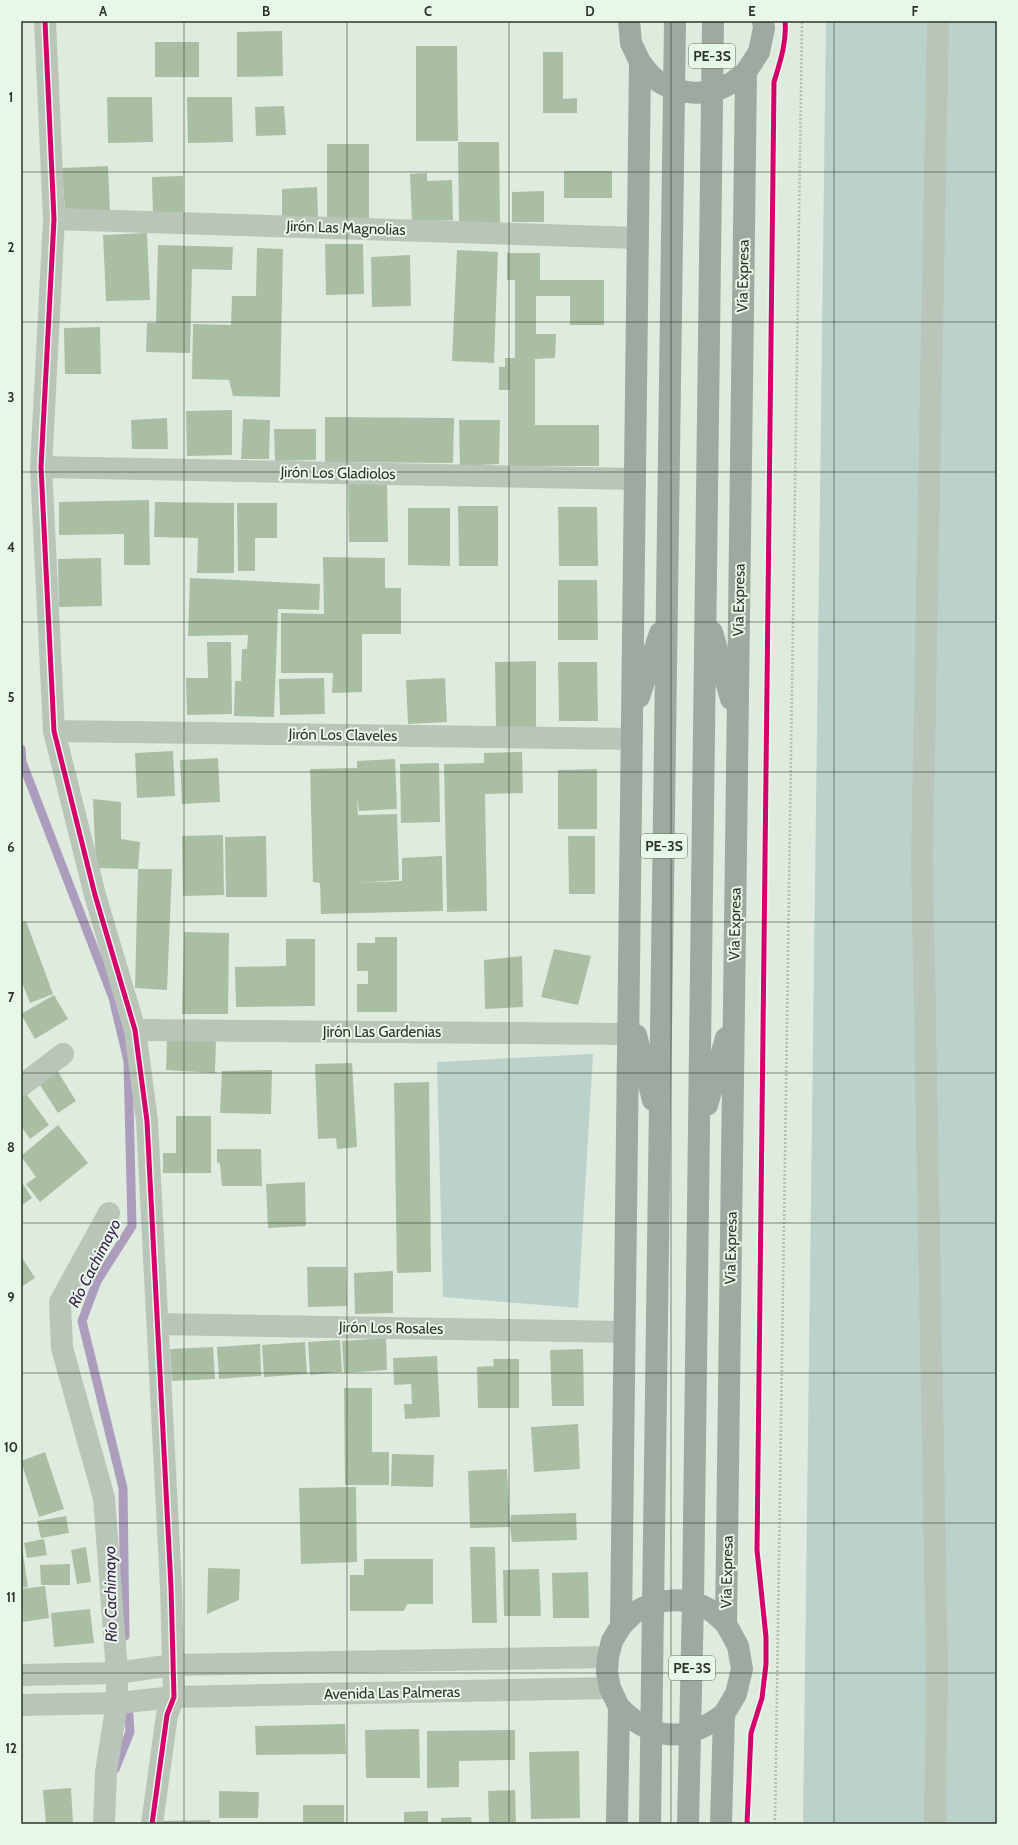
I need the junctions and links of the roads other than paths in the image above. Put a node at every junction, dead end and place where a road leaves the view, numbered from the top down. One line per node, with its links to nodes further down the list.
1 (45, 21): 12 (street)
2 (618, 21): 3 (street)
3 (629, 21): 8 (main road, PE-3S)
4 (675, 21): 10 (main road, PE-3S)
5 (713, 21): 11 (main road, PE-3S)
6 (763, 21): 9 (main road, PE-3S)
7 (938, 21): 53 (street)
8 (640, 62): 10 (main road); 13 (main road, PE-3S)
9 (746, 72): 11 (main road); 18 (main road, Vía Expresa / PE-3S)
10 (674, 89): 11 (main road); 17 (main road, PE-3S)
11 (712, 91): 16 (main road, PE-3S)
12 (54, 219): 13 (street, Jirón Las Magnolias); 14 (street)
13 (638, 238): 15 (main road, PE-3S)
14 (41, 467): 15 (street, Jirón Los Gladiolos); 20 (street)
15 (635, 479): 19 (main road, PE-3S)
16 (705, 610): 18 (main road); 28 (main road, PE-3S)
17 (667, 611): 19 (main road); 27 (main road, PE-3S)
18 (738, 723): 22 (main road, Vía Expresa / PE-3S)
19 (632, 729): 20 (street, Jirón Los Claveles); 21 (main road, PE-3S)
20 (54, 732): 23 (street)
21 (628, 1006): 24 (main road, PE-3S); 27 (main road)
22 (734, 1012): 28 (main road); 34 (main road, Vía Expresa / PE-3S)
23 (135, 1030): 24 (street, Jirón Las Gardenias); 30 (street)
24 (628, 1034): 31 (main road, PE-3S)
25 (63, 1054): 26 (street)
26 (21, 1086)
27 (660, 1126): 33 (main road, PE-3S)
28 (699, 1131): 32 (main road, PE-3S)
29 (109, 1213): 38 (street)
30 (158, 1324): 31 (street, Jirón Los Rosales); 37 (street)
31 (624, 1332): 35 (main road, PE-3S)
32 (693, 1602): 33 (main road); 34 (main road); 46 (main road, PE-3S)
33 (654, 1603): 35 (main road); 45 (main road, PE-3S)
34 (726, 1624): 44 (main road, Vía Expresa / PE-3S)
35 (621, 1626): 36 (main road, PE-3S)
36 (608, 1657): 37 (street); 41 (main road, PE-3S)
37 (172, 1665): 38 (street); 40 (street)
38 (117, 1673): 39 (street); 42 (street)
39 (21, 1675)
40 (174, 1697): 41 (street, Avenida Las Palmeras); 42 (street, Avenida Las Palmeras); 48 (street)
41 (615, 1697): 45 (main road); 49 (main road, PE-3S)
42 (117, 1703): 43 (street, Avenida Las Palmeras); 47 (street)
43 (21, 1705)
44 (724, 1714): 46 (main road); 52 (main road, Vía Expresa / PE-3S)
45 (652, 1731): 46 (main road); 50 (main road, PE-3S)
46 (690, 1733): 51 (main road, PE-3S)
47 (104, 1824)
48 (152, 1824)
49 (617, 1824)
50 (650, 1824)
51 (688, 1824)
52 (722, 1824)
53 (935, 1824)

